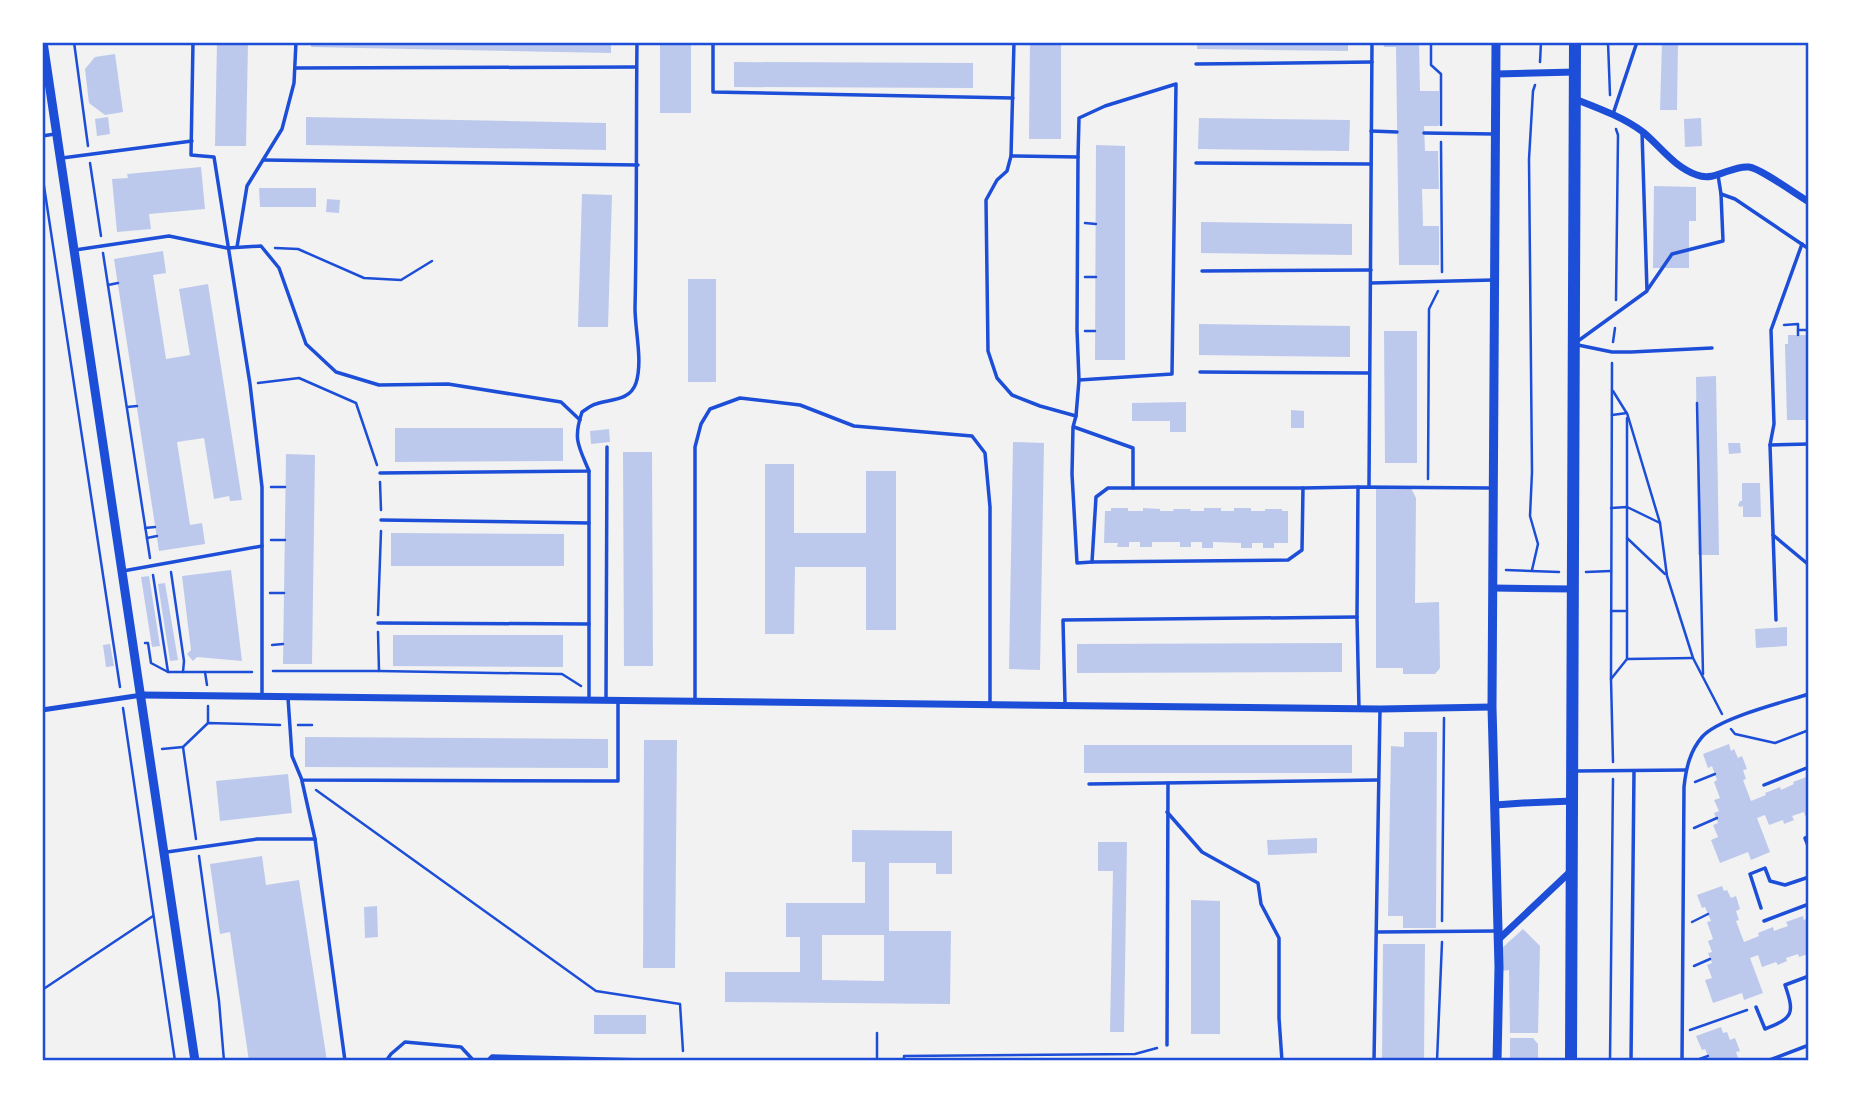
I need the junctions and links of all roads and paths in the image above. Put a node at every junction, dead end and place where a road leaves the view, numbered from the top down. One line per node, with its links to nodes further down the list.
1 (43, 42): 30 (street)
2 (74, 42): 34 (path)
3 (193, 42): 33 (lane)
4 (296, 42): 18 (lane)
5 (637, 42): 17 (lane)
6 (713, 42): 22 (lane)
7 (1014, 42): 22 (lane)
8 (1372, 42): 15 (lane)
9 (1431, 42): 29 (path)
10 (1496, 42): 21 (street)
11 (1541, 42): 20 (path)
12 (1575, 42): 19 (highway)
13 (1608, 42): 24 (path)
14 (1637, 42): 24 (lane)
15 (1371, 62): 16 (lane); 25 (lane)
16 (1196, 64)
17 (637, 67): 18 (lane); 41 (lane)
18 (295, 68): 38 (lane)
19 (1575, 72): 20 (street); 23 (highway)
20 (1540, 73): 21 (street); 110 (path)
21 (1496, 74): 31 (street)
22 (1013, 97): 35 (lane)
23 (1575, 99): 24 (street); 65 (highway)
24 (1613, 114): 27 (street); 62 (path)
25 (1371, 131): 26 (lane); 40 (lane)
26 (1397, 132)
27 (1642, 132): 43 (street); 61 (lane)
28 (1424, 133): 29 (lane)
29 (1441, 133): 31 (lane); 57 (path)
30 (57, 134): 32 (lane); 37 (street)
31 (1496, 134): 56 (street)
32 (42, 136)
33 (192, 141): 34 (lane); 50 (lane)
34 (89, 155): 37 (lane); 48 (path)
35 (1011, 156): 36 (lane); 78 (lane)
36 (1078, 156): 70 (lane); 70 (lane)
37 (60, 158): 52 (street)
38 (263, 160): 41 (lane); 49 (lane)
39 (1196, 163): 40 (lane)
40 (1371, 164): 54 (lane)
41 (638, 165): 79 (lane)
42 (42, 173): 139 (path)
43 (1718, 175): 44 (lane); 45 (street)
44 (1721, 194): 46 (lane); 61 (lane)
45 (1809, 202)
46 (1802, 244): 51 (lane); 63 (lane)
47 (261, 246): 49 (lane); 53 (path); 79 (lane)
48 (102, 247): 50 (lane); 52 (lane); 60 (path)
49 (237, 247): 50 (lane)
50 (227, 248): 71 (lane)
51 (1809, 248)
52 (74, 250): 111 (street)
53 (432, 261)
54 (1371, 270): 55 (lane); 59 (lane)
55 (1202, 271)
56 (1495, 280): 57 (lane); 93 (street)
57 (1442, 282): 59 (lane); 90 (path)
58 (118, 283): 60 (path)
59 (1370, 284): 69 (lane)
60 (108, 285): 75 (path)
61 (1647, 291): 62 (lane)
62 (1616, 314): 65 (lane); 67 (path)
63 (1772, 325): 64 (path); 82 (lane)
64 (1809, 330)
65 (1574, 344): 67 (lane); 114 (highway)
66 (1712, 348): 67 (lane)
67 (1612, 352): 72 (path)
68 (1200, 372): 69 (lane)
69 (1370, 373): 86 (lane)
70 (1079, 380): 78 (lane)
71 (250, 384): 85 (path); 87 (lane)
72 (1611, 388): 76 (path); 77 (path)
73 (1697, 403): 133 (path)
74 (136, 406): 75 (path)
75 (127, 407): 100 (path)
76 (1627, 413): 77 (path); 94 (path); 98 (path)
77 (1611, 415): 95 (path)
78 (1076, 416): 80 (lane)
79 (579, 420): 84 (lane)
80 (1073, 427): 91 (lane); 106 (lane)
81 (1809, 444): 82 (lane)
82 (1770, 445): 101 (lane)
83 (607, 447): 141 (lane)
84 (589, 471): 85 (lane); 97 (lane)
85 (380, 473): 96 (path)
86 (1369, 486): 89 (lane); 90 (lane)
87 (262, 487): 88 (path); 105 (lane)
88 (285, 487)
89 (1358, 487): 92 (lane); 119 (lane)
90 (1428, 487): 93 (lane)
91 (1133, 488): 92 (lane); 106 (lane)
92 (1303, 488): 106 (lane)
93 (1493, 488): 110 (street)
94 (1627, 507): 95 (path); 98 (path); 104 (path)
95 (1611, 508): 117 (path)
96 (381, 520): 97 (lane); 121 (path)
97 (589, 523): 122 (lane)
98 (1660, 523): 112 (path)
99 (155, 527): 100 (path)
100 (145, 528): 103 (path)
101 (1773, 534): 108 (lane); 120 (lane)
102 (157, 536): 103 (path)
103 (147, 538): 107 (path)
104 (1627, 538): 112 (path); 118 (path)
105 (262, 545): 107 (lane); 115 (lane)
106 (1092, 562)
107 (152, 565): 111 (lane); 131 (path)
108 (1809, 565)
109 (171, 568): 126 (path)
110 (1493, 570): 113 (street)
111 (123, 571): 136 (street)
112 (1667, 576): 124 (path)
113 (1493, 588): 114 (street); 146 (street)
114 (1573, 589): 156 (highway)
115 (262, 593): 116 (path); 128 (lane)
116 (284, 593)
117 (1611, 611): 118 (path); 134 (path)
118 (1627, 611): 125 (path)
119 (1356, 617): 145 (lane); 148 (lane)
120 (1776, 620)
121 (378, 623): 122 (lane); 130 (path)
122 (589, 624): 140 (lane)
123 (190, 657): 126 (path)
124 (1693, 658): 125 (path); 133 (path)
125 (1627, 659): 134 (path)
126 (184, 661): 131 (path)
127 (298, 664): 129 (path)
128 (262, 671): 129 (path); 131 (path); 137 (lane)
129 (299, 671): 130 (path)
130 (379, 671): 132 (path)
131 (183, 672)
132 (562, 674)
133 (1703, 677): 151 (path)
134 (1611, 679): 154 (path)
135 (1809, 694): 151 (lane)
136 (142, 695): 137 (street); 139 (street); 173 (street)
137 (262, 697): 138 (street)
138 (288, 697): 140 (street); 159 (lane)
139 (121, 698): 150 (street); 179 (path)
140 (589, 700): 141 (street)
141 (606, 700): 142 (street)
142 (618, 701): 143 (street); 159 (lane)
143 (695, 702): 144 (street); 144 (lane)
144 (990, 705): 145 (street)
145 (1065, 705): 148 (street)
146 (1492, 707): 147 (street); 166 (street)
147 (1444, 708): 149 (street); 182 (path)
148 (1359, 709): 149 (street)
149 (1380, 709): 160 (lane)
150 (42, 710)
151 (1726, 721): 152 (path); 155 (lane)
152 (1809, 730)
153 (1809, 767): 163 (lane)
154 (1613, 770): 156 (lane); 157 (lane); 209 (path)
155 (1685, 770): 157 (lane); 164 (lane)
156 (1572, 771): 165 (highway)
157 (1634, 771): 210 (lane)
158 (1715, 774): 164 (path)
159 (302, 780): 171 (lane); 201 (path)
160 (1378, 780): 161 (lane); 183 (lane)
161 (1168, 783): 162 (lane); 167 (lane)
162 (1089, 784)
163 (1764, 785)
164 (1684, 787): 169 (lane)
165 (1572, 802): 166 (street); 174 (highway)
166 (1495, 806): 184 (street)
167 (1167, 812): 192 (lane); 204 (lane)
168 (1717, 818): 169 (path)
169 (1684, 832): 181 (lane)
170 (1809, 837): 172 (lane)
171 (315, 839): 173 (lane); 197 (lane)
172 (1809, 848)
173 (165, 852): 196 (street)
174 (1572, 870): 184 (street); 208 (highway)
175 (1809, 877): 177 (lane)
176 (1809, 904): 180 (lane)
177 (1761, 908)
178 (1708, 914): 181 (path)
179 (153, 915): 188 (path); 195 (path)
180 (1764, 921)
181 (1683, 926): 186 (lane)
182 (1442, 931): 183 (lane); 184 (lane); 206 (path)
183 (1377, 932): 205 (lane)
184 (1499, 935): 207 (street)
185 (1710, 959): 186 (path)
186 (1682, 970): 191 (lane)
187 (1809, 976): 189 (lane)
188 (42, 990)
189 (1756, 1007): 191 (path)
190 (877, 1033): 202 (path)
191 (1682, 1033): 211 (lane)
192 (1167, 1045): 203 (path)
193 (1809, 1045): 213 (lane)
194 (1708, 1056): 212 (path)
195 (175, 1061)
196 (195, 1061)
197 (345, 1061)
198 (386, 1061): 199 (lane)
199 (474, 1061)
200 (487, 1061): 201 (lane)
201 (683, 1061)
202 (877, 1061)
203 (904, 1061)
204 (1282, 1061)
205 (1374, 1061)
206 (1437, 1061)
207 (1497, 1061)
208 (1571, 1061)
209 (1611, 1061)
210 (1631, 1061)
211 (1682, 1061)
212 (1694, 1061)
213 (1767, 1061)

